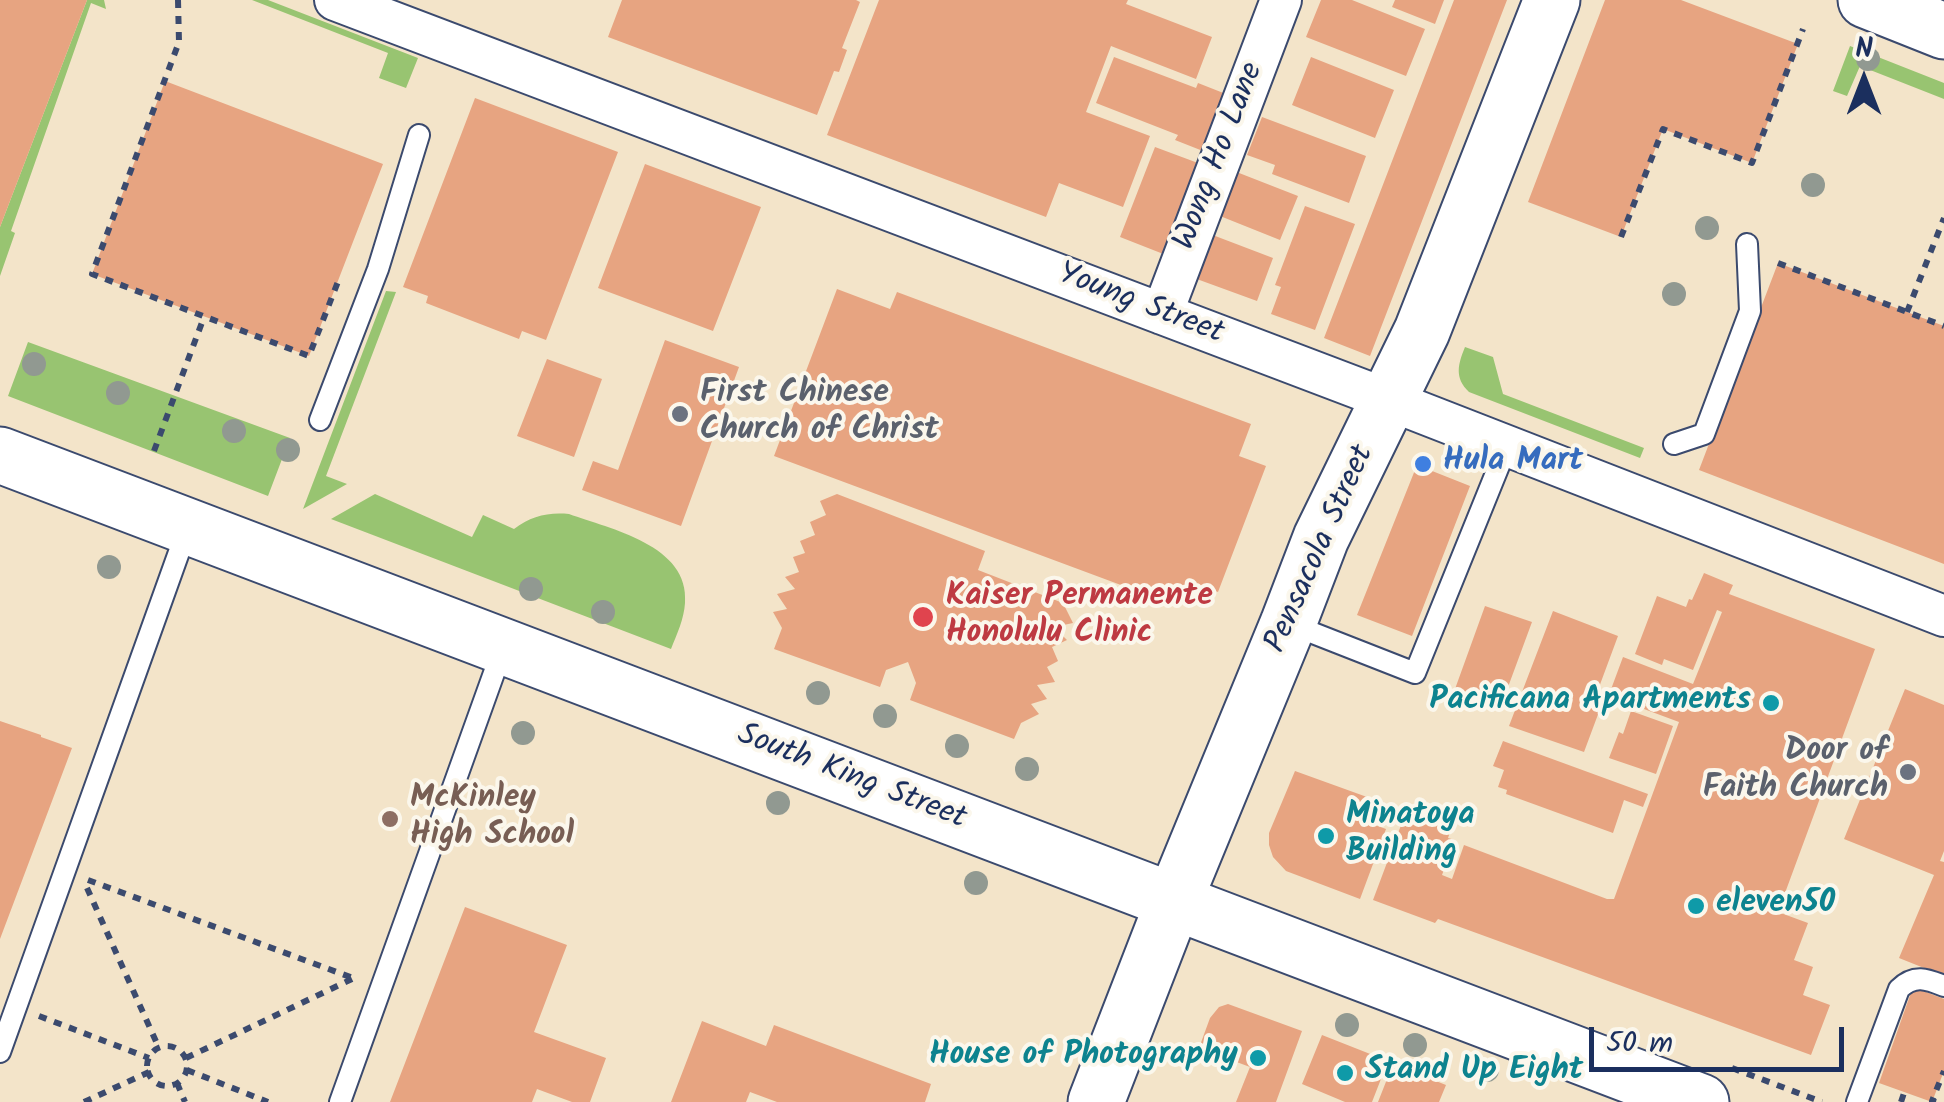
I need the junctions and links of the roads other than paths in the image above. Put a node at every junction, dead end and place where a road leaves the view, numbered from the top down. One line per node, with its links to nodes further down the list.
1 (335, 0): 8 (street, Young Street)
2 (1281, 0): 8 (street, Wong Ho Lane)
3 (1552, 0): 9 (main road, Pensacola Street)
4 (1866, 0): 5 (main road)
5 (1944, 30)
6 (419, 135): 10 (lane)
7 (1747, 244): 11 (lane)
8 (1162, 314): 9 (street, Young Street)
9 (1389, 400): 12 (street, Young Street); 16 (main road, Pensacola Street)
10 (320, 420)
11 (1674, 444)
12 (1506, 446): 15 (street, Young Street); 16 (lane)
13 (0, 455): 14 (main road, South King Street)
14 (188, 527): 17 (main road, South King Street); 20 (lane)
15 (1944, 616)
16 (1288, 624): 18 (main road, Pensacola Street)
17 (504, 646): 18 (main road, South King Street); 21 (lane)
18 (1174, 901): 22 (main road, Pensacola Street); 23 (main road, South King Street)
19 (1944, 986): 24 (lane)
20 (0, 1052)
21 (340, 1102)
22 (1096, 1102)
23 (1701, 1102)
24 (1857, 1102)

